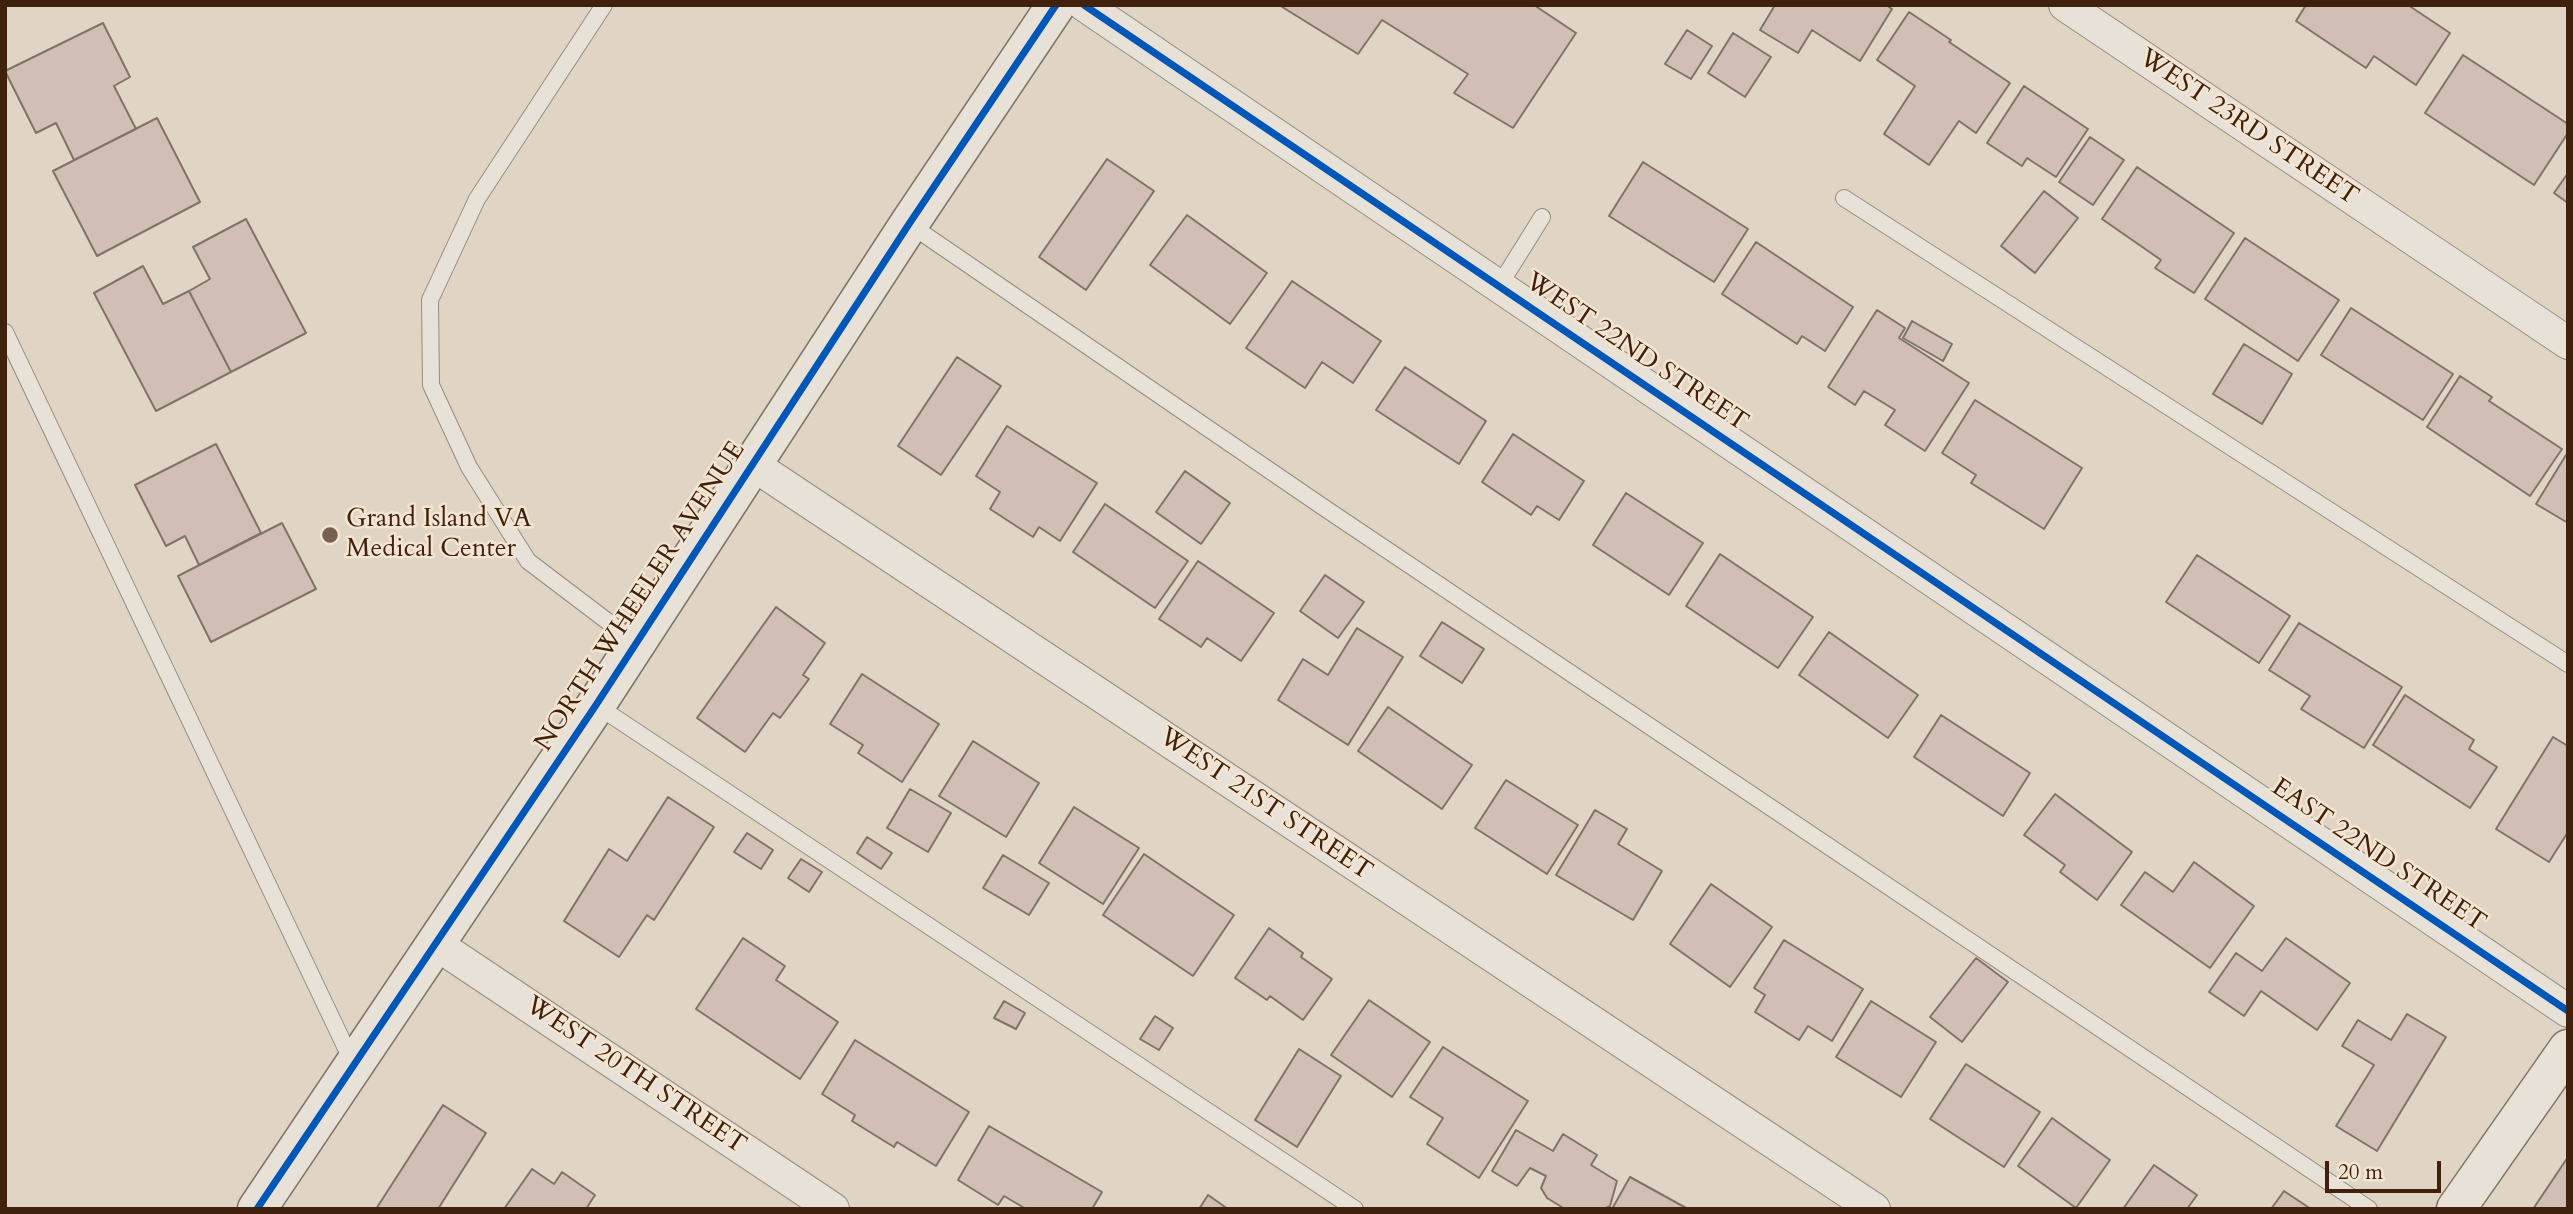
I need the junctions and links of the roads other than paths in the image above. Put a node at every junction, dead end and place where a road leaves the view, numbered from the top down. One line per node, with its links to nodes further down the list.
1 (604, 5): 12 (lane)
2 (1056, 5): 7 (street, NORTH WHEELER AVENUE)
3 (1084, 5): 8 (street, WEST 22ND STREET)
4 (2065, 5): 10 (street, WEST 23RD STREET)
5 (1843, 198): 13 (lane)
6 (1542, 217): 8 (lane)
7 (909, 225): 11 (street, NORTH WHEELER AVENUE); 24 (lane)
8 (1499, 286): 15 (street, WEST 22ND STREET)
9 (5, 332): 19 (lane)
10 (2568, 343)
11 (752, 464): 12 (street, NORTH WHEELER AVENUE); 23 (street, WEST 21ST STREET)
12 (636, 643): 14 (street, NORTH WHEELER AVENUE)
13 (2568, 664)
14 (596, 705): 16 (street, NORTH WHEELER AVENUE); 22 (lane)
15 (2164, 737): 17 (street, EAST 22ND STREET)
16 (436, 944): 19 (street, NORTH WHEELER AVENUE); 21 (street, WEST 20TH STREET)
17 (2568, 1011)
18 (2568, 1049): 25 (street)
19 (354, 1065): 20 (street, NORTH WHEELER AVENUE)
20 (262, 1207)
21 (833, 1209)
22 (1355, 1209)
23 (1874, 1209)
24 (2369, 1209)
25 (2456, 1209)

